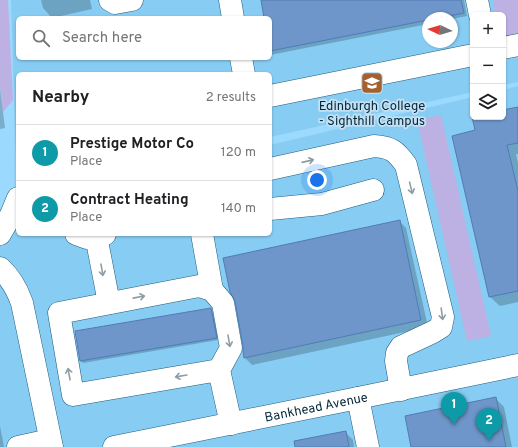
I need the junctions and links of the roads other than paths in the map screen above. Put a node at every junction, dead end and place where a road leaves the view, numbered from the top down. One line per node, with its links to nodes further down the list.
1 (110, 0): 2 (street)
2 (132, 0)
3 (230, 0): 6 (street)
4 (477, 0): 5 (street)
5 (479, 12)
6 (234, 16)
7 (518, 45): 8 (street)
8 (506, 47)
9 (470, 56): 12 (street)
10 (241, 60): 11 (street)
11 (244, 72)
12 (272, 96)
13 (272, 169): 25 (street, one-way to 25)
14 (373, 190): 15 (street)
15 (272, 209)
16 (16, 210): 17 (street)
17 (0, 234)
18 (92, 236): 22 (street, one-way to 22)
19 (202, 236): 21 (street)
20 (0, 268): 29 (street)
21 (212, 290): 22 (street, one-way to 21); 24 (street, one-way to 24)
22 (109, 303): 24 (street, one-way to 22)
23 (518, 365): 25 (street, Bankhead Avenue)
24 (219, 370): 27 (street)
25 (401, 390): 26 (street, Bankhead Avenue)
26 (358, 398): 27 (street, Bankhead Avenue); 32 (street)
27 (231, 424): 28 (street, Bankhead Avenue)
28 (195, 439): 31 (street, Bankhead Avenue)
29 (51, 444): 30 (street)
30 (18, 447)
31 (114, 447)
32 (368, 447)

